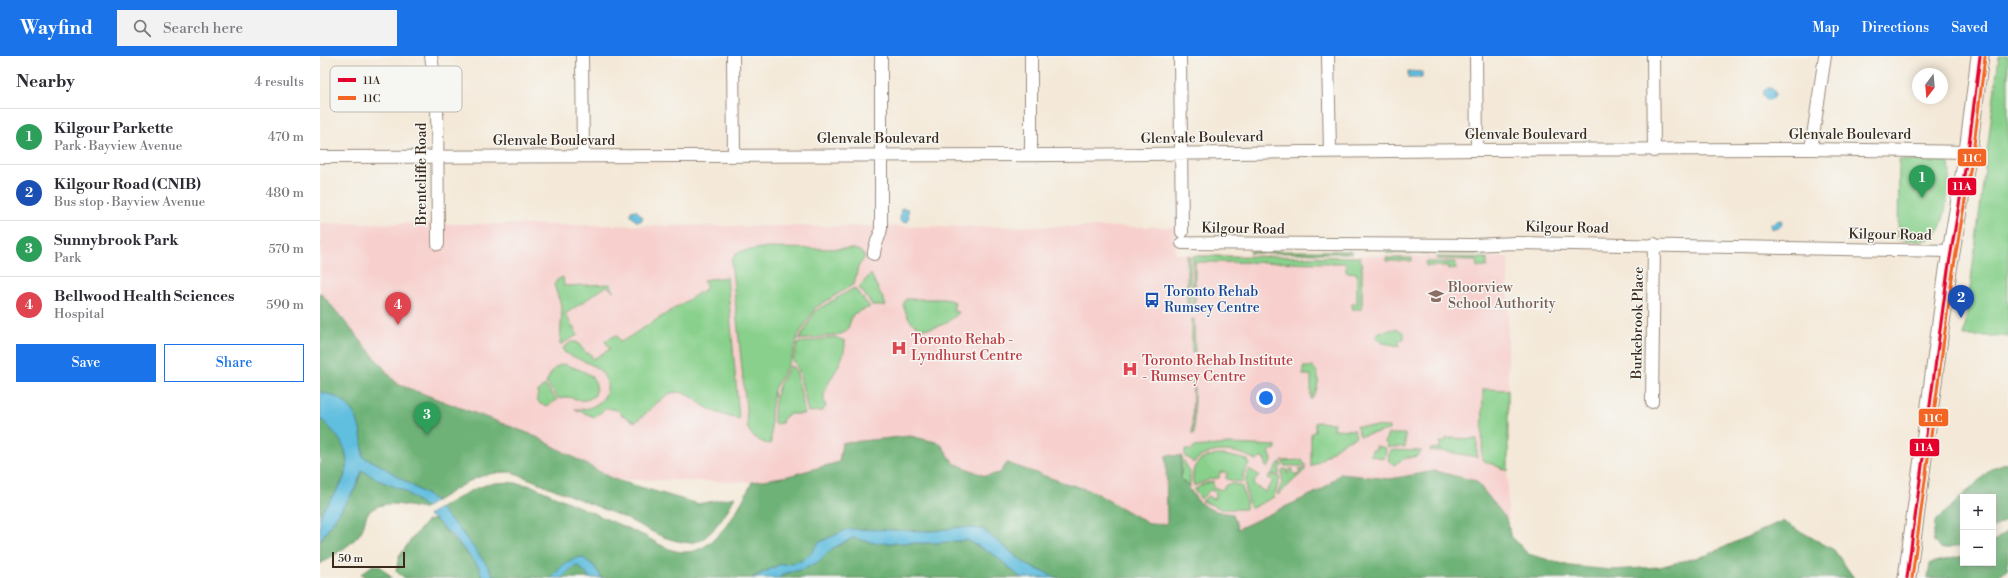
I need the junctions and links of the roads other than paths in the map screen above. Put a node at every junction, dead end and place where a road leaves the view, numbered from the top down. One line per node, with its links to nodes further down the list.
1 (431, 56): 12 (street, Brentcliffe Road)
2 (582, 56): 24 (street)
3 (733, 56): 22 (street)
4 (881, 56): 20 (street)
5 (1031, 56): 21 (street)
6 (1180, 56): 19 (street)
7 (1328, 56): 16 (street)
8 (1476, 56): 15 (street)
9 (1653, 56): 17 (street)
10 (1825, 56): 14 (street)
11 (1980, 56): 18 (main road)
12 (433, 66)
13 (437, 112): 23 (street, Brentcliffe Road)
14 (1811, 149): 17 (street, Glenvale Boulevard); 18 (street, Glenvale Boulevard)
15 (1477, 150): 16 (street, Glenvale Boulevard); 17 (street, Glenvale Boulevard)
16 (1330, 151): 19 (street, Glenvale Boulevard)
17 (1654, 151)
18 (1968, 152): 28 (main road)
19 (1180, 153): 21 (street, Glenvale Boulevard); 27 (street, Kilgour Road)
20 (882, 154): 21 (street, Glenvale Boulevard); 22 (street, Glenvale Boulevard); 29 (street)
21 (1031, 154)
22 (734, 155): 24 (street, Glenvale Boulevard)
23 (437, 156): 24 (street, Glenvale Boulevard); 25 (street, Glenvale Boulevard); 26 (street, Brentcliffe Road)
24 (583, 156)
25 (320, 157)
26 (438, 244)
27 (1654, 244): 28 (street, Kilgour Road); 30 (street, Burkebrook Place)
28 (1951, 251): 31 (main road)
29 (874, 254)
30 (1652, 402)
31 (1907, 578)

